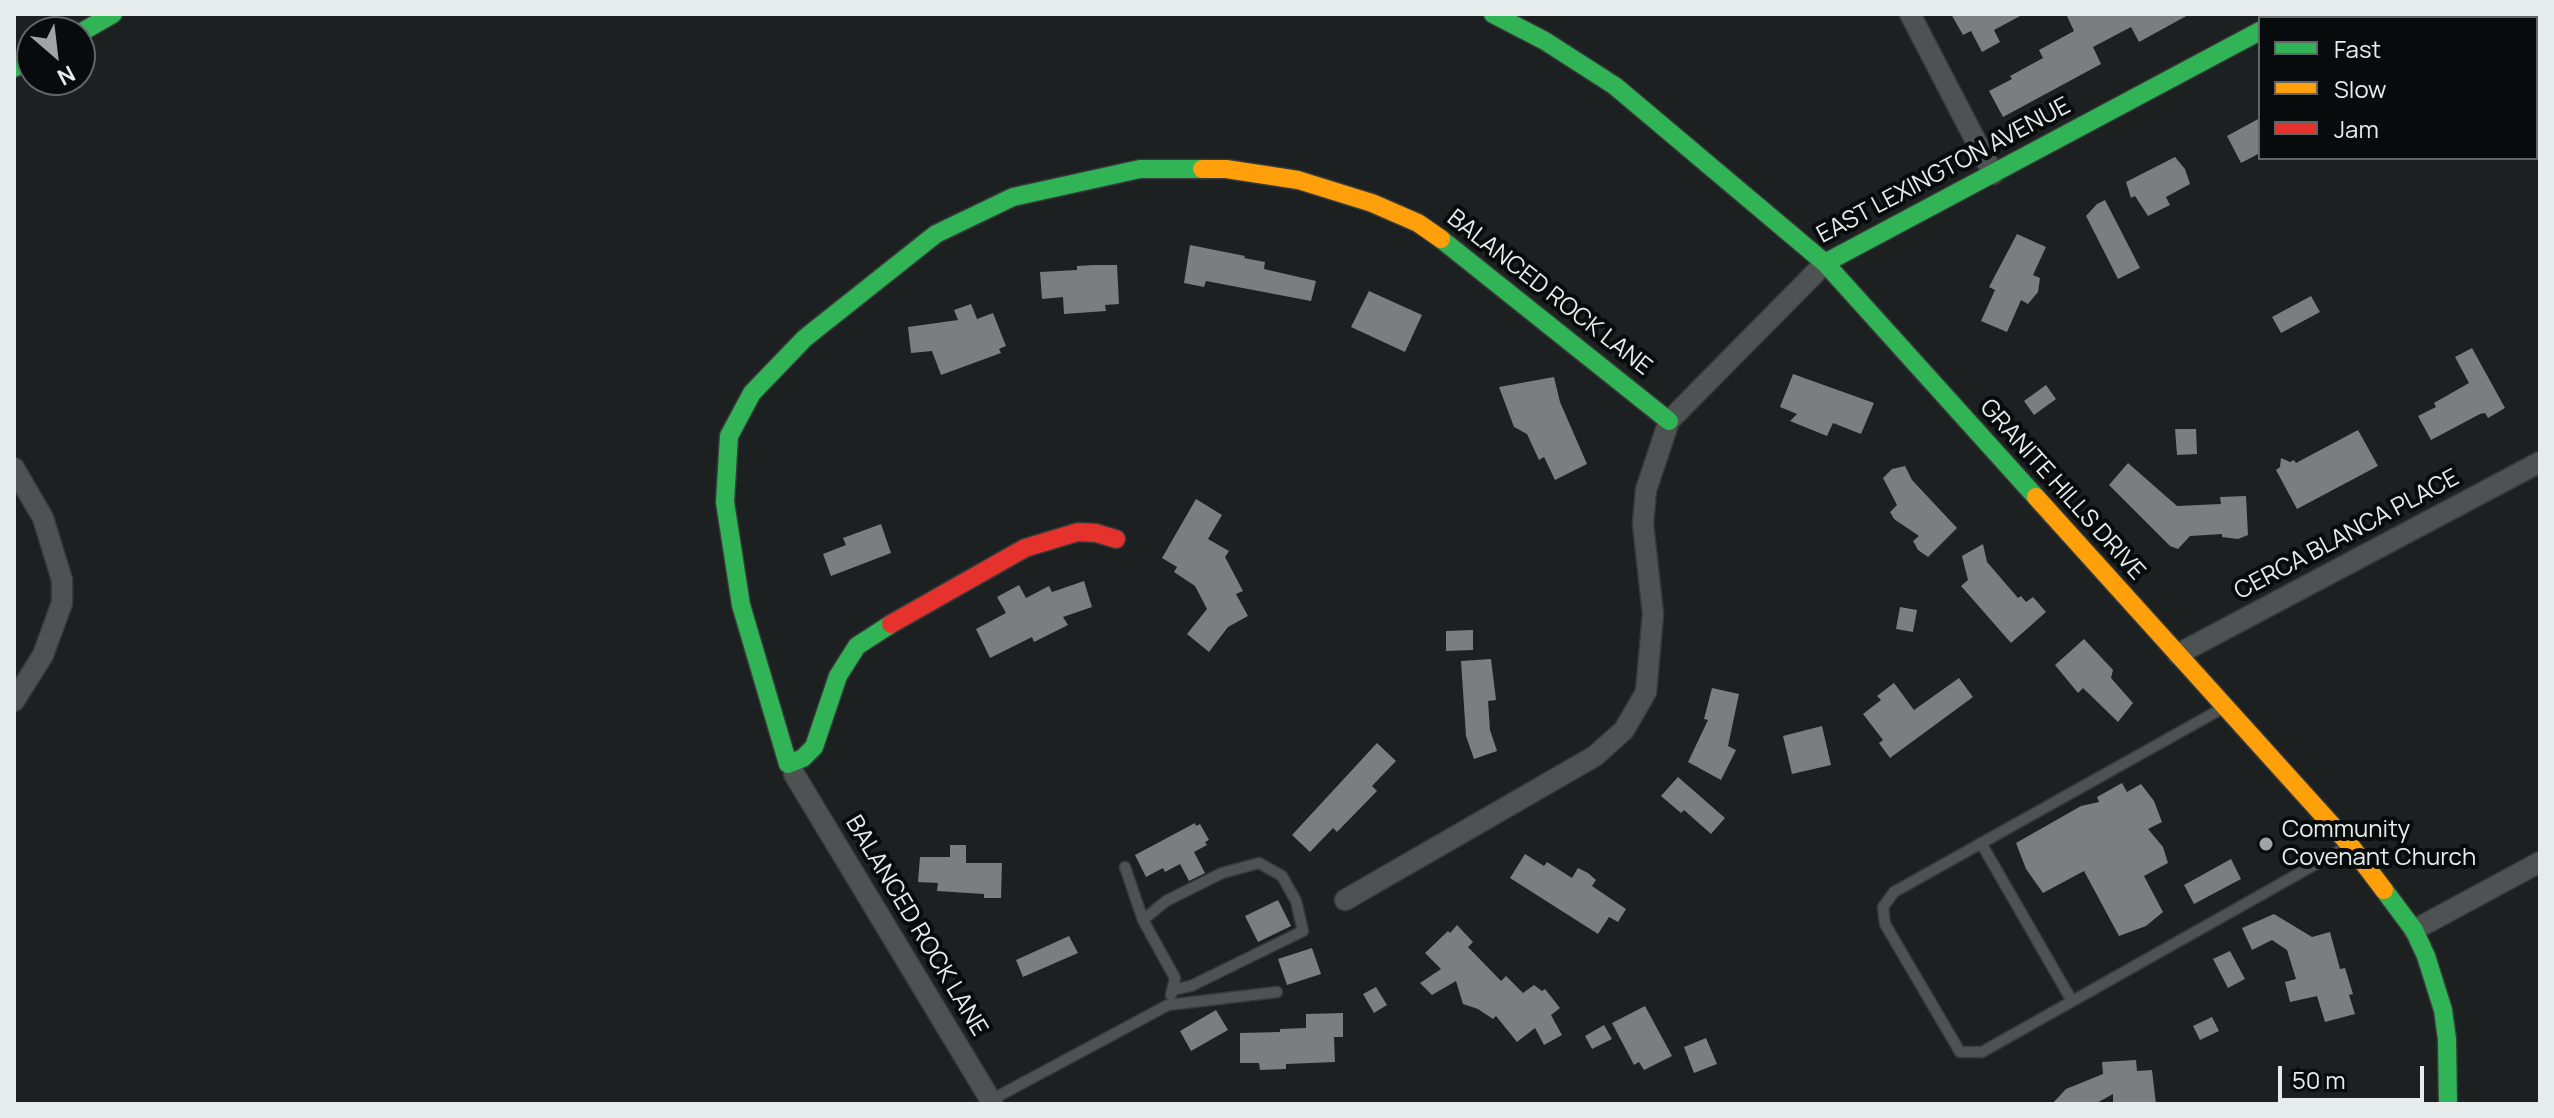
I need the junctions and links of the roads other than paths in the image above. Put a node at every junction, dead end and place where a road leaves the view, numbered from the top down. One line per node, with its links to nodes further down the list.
1 (1493, 14): 5 (street, GRANITE HILLS DRIVE)
2 (1910, 14): 4 (street)
3 (2258, 32): 4 (street, EAST LEXINGTON AVENUE)
4 (1993, 174): 5 (street, EAST LEXINGTON AVENUE)
5 (1825, 263): 6 (street, EAST LEXINGTON AVENUE); 10 (street, GRANITE HILLS DRIVE)
6 (1669, 421): 13 (street, BALANCED ROCK LANE); 18 (street, EAST LEXINGTON AVENUE)
7 (2540, 462): 10 (street, CERCA BLANCA PLACE)
8 (14, 468): 11 (street)
9 (1116, 539): 13 (street)
10 (2178, 654): 12 (street, GRANITE HILLS DRIVE)
11 (14, 701)
12 (2225, 707): 14 (lane); 15 (street, GRANITE HILLS DRIVE)
13 (791, 769): 25 (street, BALANCED ROCK LANE)
14 (1981, 843): 23 (lane); 23 (lane)
15 (2350, 845): 20 (street, GRANITE HILLS DRIVE); 23 (lane)
16 (2540, 862): 20 (street)
17 (1125, 867): 19 (lane)
18 (1345, 900)
19 (1143, 920): 21 (lane); 21 (lane)
20 (2414, 930): 26 (street, GRANITE HILLS DRIVE)
21 (1172, 990): 24 (lane)
22 (1277, 992): 24 (lane)
23 (2072, 1001)
24 (1168, 1005): 25 (lane)
25 (992, 1102)
26 (2448, 1104)

